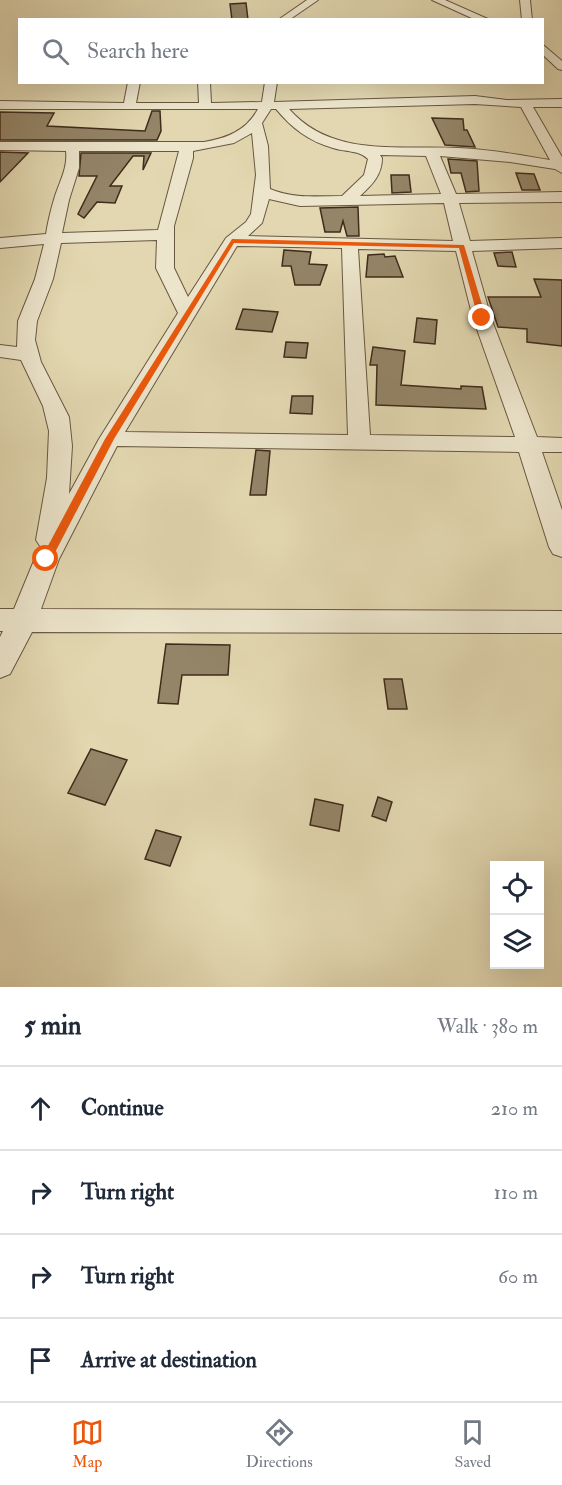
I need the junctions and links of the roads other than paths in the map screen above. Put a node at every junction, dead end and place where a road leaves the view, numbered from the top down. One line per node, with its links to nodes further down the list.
1 (314, 0): 4 (street)
2 (437, 0): 5 (street)
3 (525, 0): 6 (street)
4 (285, 18)
5 (481, 18)
6 (527, 18)
7 (546, 43): 8 (street)
8 (562, 67)
9 (134, 84): 16 (street)
10 (204, 84): 17 (street)
11 (271, 84): 15 (street)
12 (562, 103): 13 (street)
13 (525, 104): 15 (street); 24 (street)
14 (0, 105): 16 (street)
15 (272, 105): 17 (street); 18 (street); 22 (street)
16 (129, 107): 17 (street)
17 (205, 107)
18 (257, 124): 20 (street); 25 (street)
19 (0, 146): 21 (street)
20 (186, 147): 21 (street); 29 (street)
21 (72, 148): 30 (street)
22 (368, 151): 23 (street); 28 (street)
23 (431, 151): 24 (street); 27 (street)
24 (561, 167)
25 (261, 190): 28 (street); 31 (street)
26 (562, 197): 27 (street)
27 (450, 198): 28 (street); 35 (street)
28 (346, 200)
29 (166, 235): 30 (street); 36 (street)
30 (52, 238): 32 (street); 38 (street)
31 (232, 241): 34 (street); 36 (street)
32 (0, 243)
33 (562, 243): 35 (street)
34 (350, 245): 35 (street); 40 (street)
35 (462, 246): 41 (street)
36 (188, 313): 39 (street)
37 (0, 351): 38 (street)
38 (28, 355): 44 (street)
39 (110, 439): 40 (street); 44 (street)
40 (359, 442): 41 (street)
41 (528, 445): 42 (street); 43 (street)
42 (562, 445)
43 (562, 547)
44 (46, 559): 45 (street)
45 (12, 620): 46 (street); 47 (street)
46 (562, 622)
47 (0, 665)

